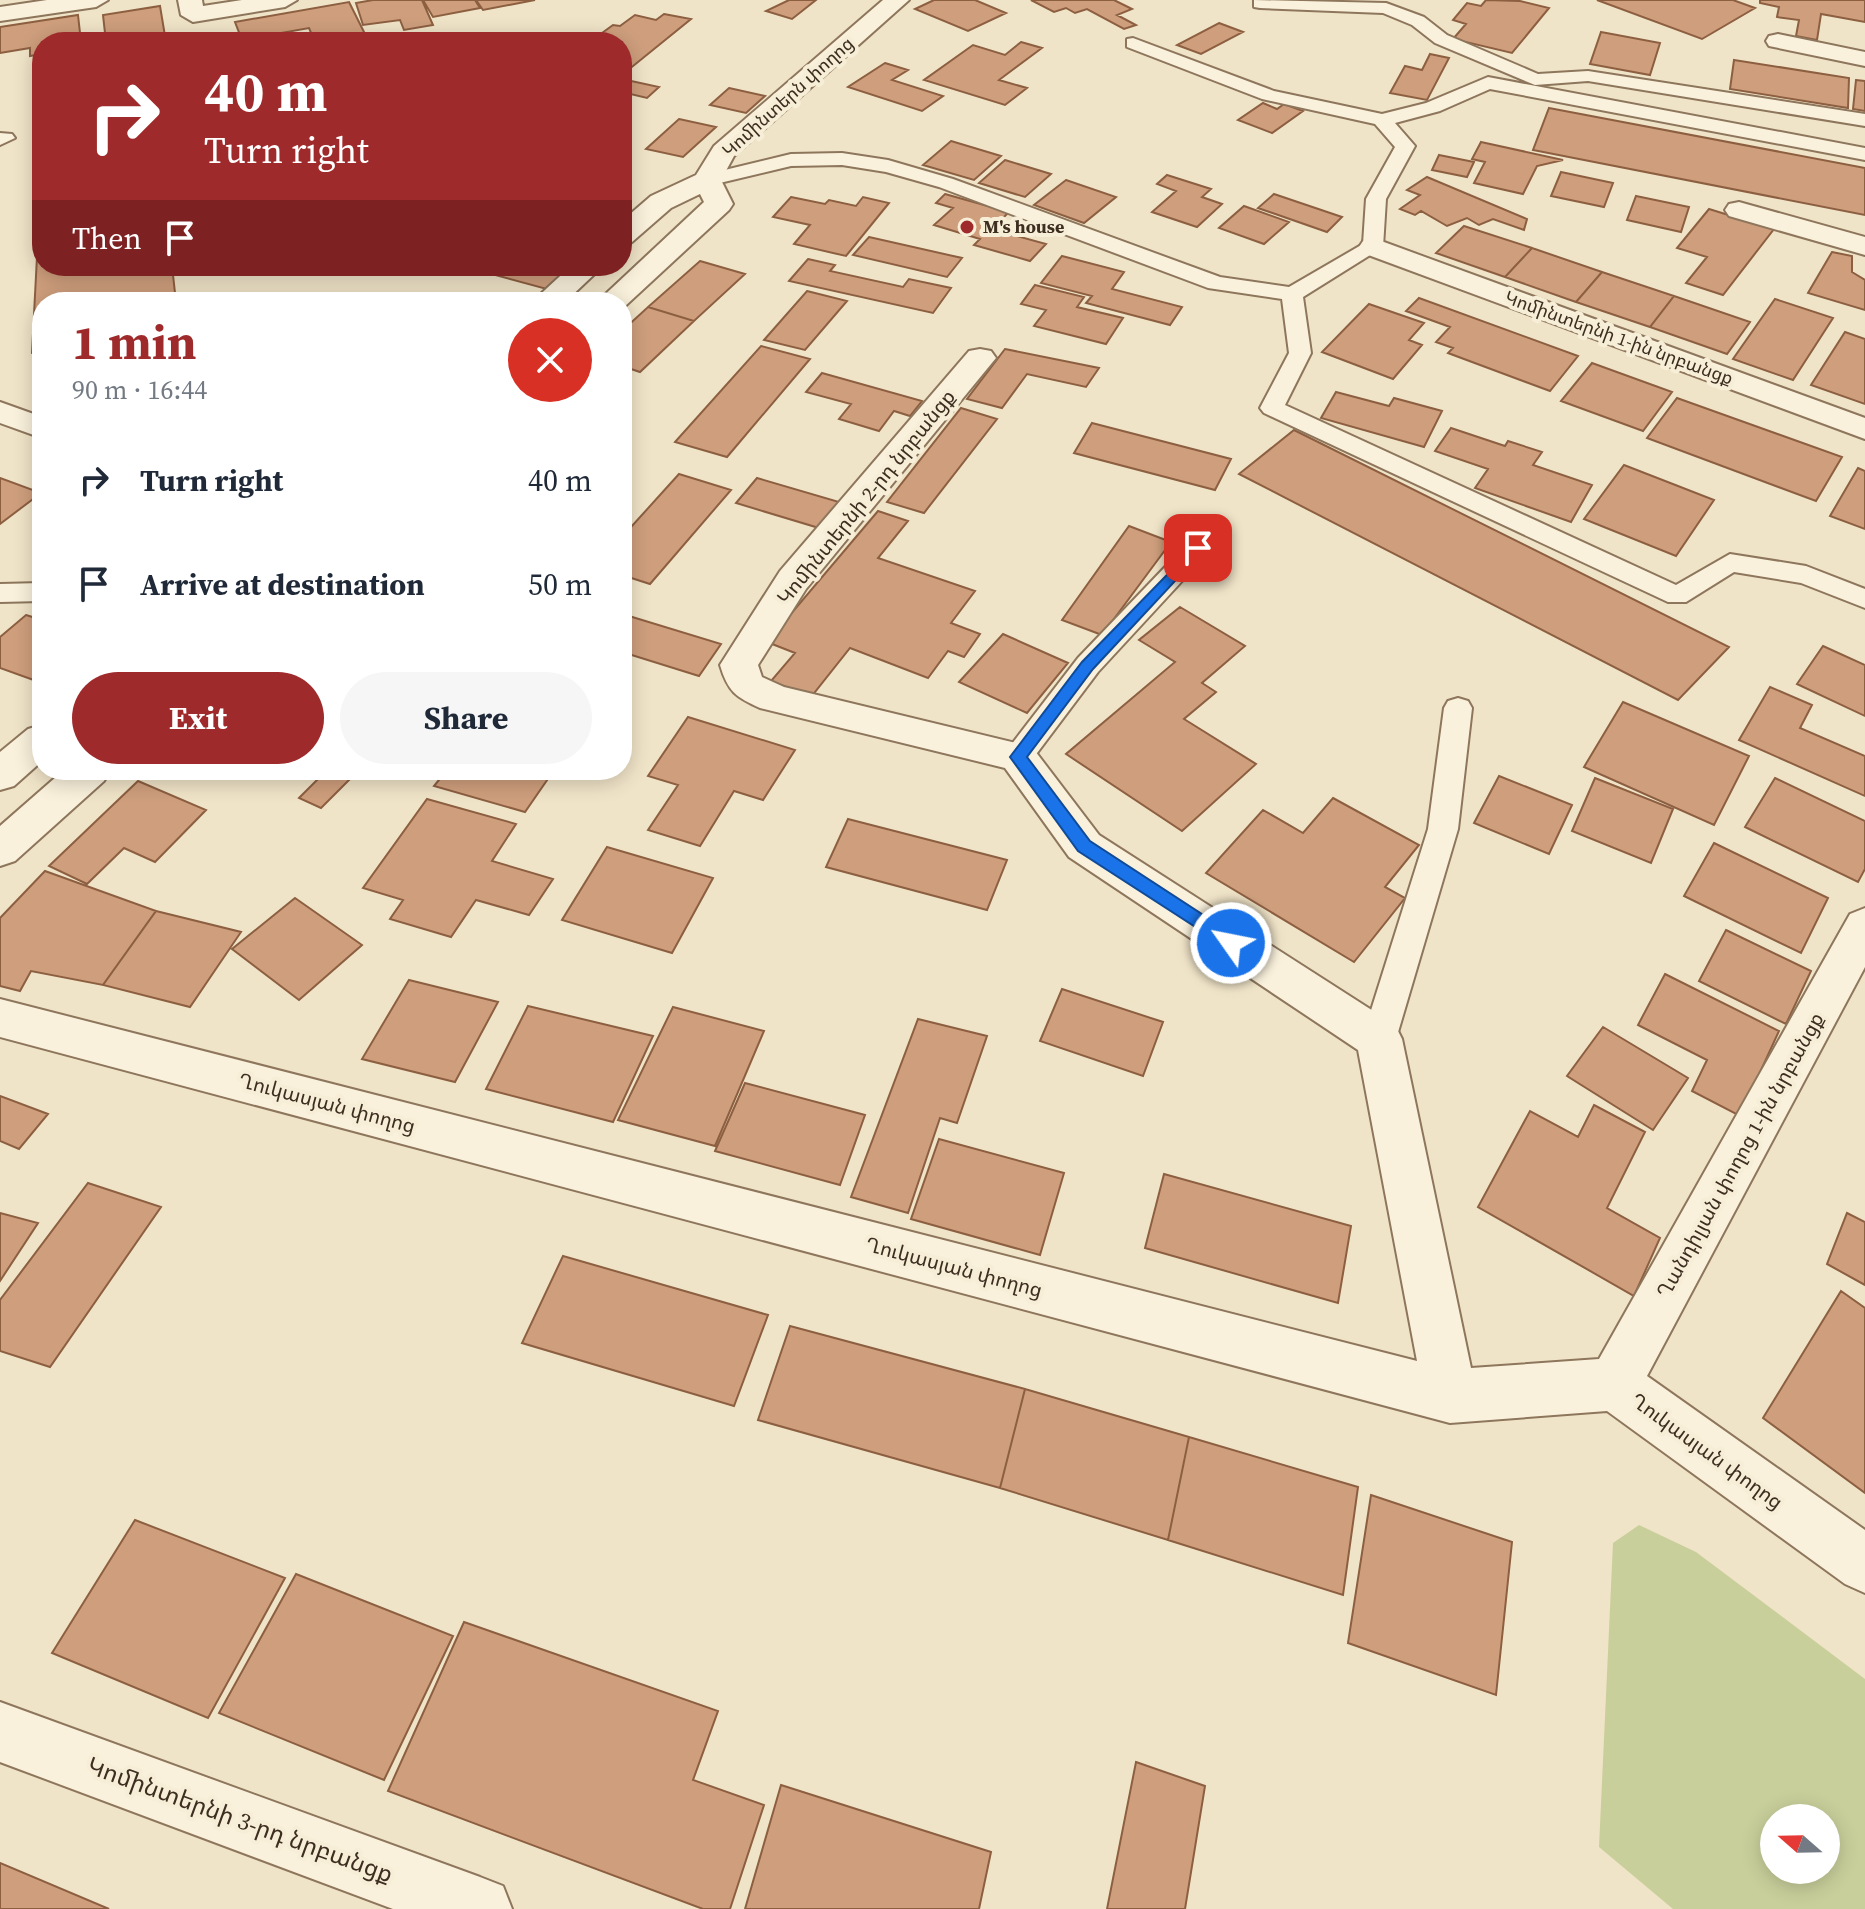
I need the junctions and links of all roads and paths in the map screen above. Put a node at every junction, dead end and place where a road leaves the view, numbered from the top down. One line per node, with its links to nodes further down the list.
1 (96, 0): 6 (street)
2 (190, 0): 3 (street)
3 (285, 0)
4 (897, 0): 15 (street, Կոմինտերն փողոց)
5 (1260, 3): 10 (lane)
6 (0, 14)
7 (1778, 41): 9 (street)
8 (1133, 43): 12 (lane)
9 (1865, 59)
10 (1536, 80): 11 (lane); 13 (lane)
11 (1488, 83): 12 (lane); 14 (lane)
12 (1382, 120): 19 (lane)
13 (1865, 120)
14 (1865, 154)
15 (707, 180): 17 (street); 22 (street); 23 (lane)
16 (1739, 210): 18 (street)
17 (632, 227)
18 (1865, 246)
19 (1373, 247): 23 (lane); 27 (street, Կոմինտերնի 1-ին նրբանցք)
20 (577, 276): 21 (street)
21 (558, 292)
22 (623, 292)
23 (1292, 294): 31 (lane)
24 (980, 358): 34 (street, Կոմինտերնի 2-րդ նրբանցք)
25 (0, 412): 26 (street)
26 (32, 424)
27 (1865, 429)
28 (1198, 548): 34 (lane)
29 (32, 592): 30 (lane)
30 (0, 593)
31 (1865, 599)
32 (1458, 708): 40 (lane)
33 (32, 748): 35 (street)
34 (1018, 757): 40 (street)
35 (0, 775)
36 (79, 780): 37 (street)
37 (0, 850)
38 (1865, 926): 41 (street, Ղանդիլյան փողոց 1-ին նրբանցք)
39 (0, 1018): 42 (street, Ղուկասյան փողոց)
40 (1379, 1039): 42 (street)
41 (1614, 1384): 42 (street, Ղուկասյան փողոց); 43 (street, Ղուկասյան փողոց)
42 (1450, 1396)
43 (1865, 1564)
44 (0, 1732): 45 (street, Կոմինտերնի 3-րդ նրբանցք)
45 (480, 1909)

